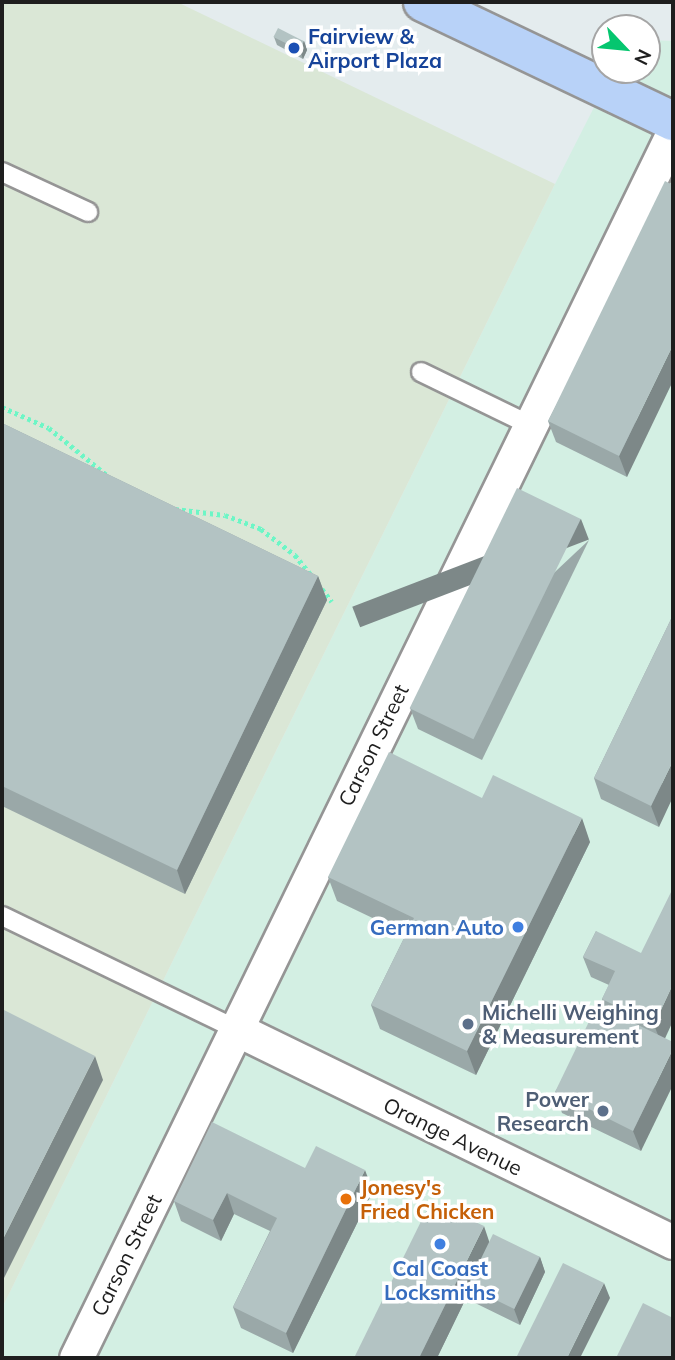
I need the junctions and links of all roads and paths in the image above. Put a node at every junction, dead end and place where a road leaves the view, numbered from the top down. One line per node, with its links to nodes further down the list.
1 (423, 2): 2 (street)
2 (673, 121)
3 (673, 133): 8 (street, Carson Street)
4 (2, 172): 5 (lane)
5 (88, 212)
6 (421, 372): 8 (lane)
7 (2, 407): 9 (path)
8 (530, 425): 13 (street, Carson Street)
9 (114, 481)
10 (168, 508): 11 (path)
11 (332, 602)
12 (2, 916): 13 (lane)
13 (234, 1028): 14 (street, Orange Avenue); 15 (street, Carson Street)
14 (673, 1242)
15 (76, 1358)

